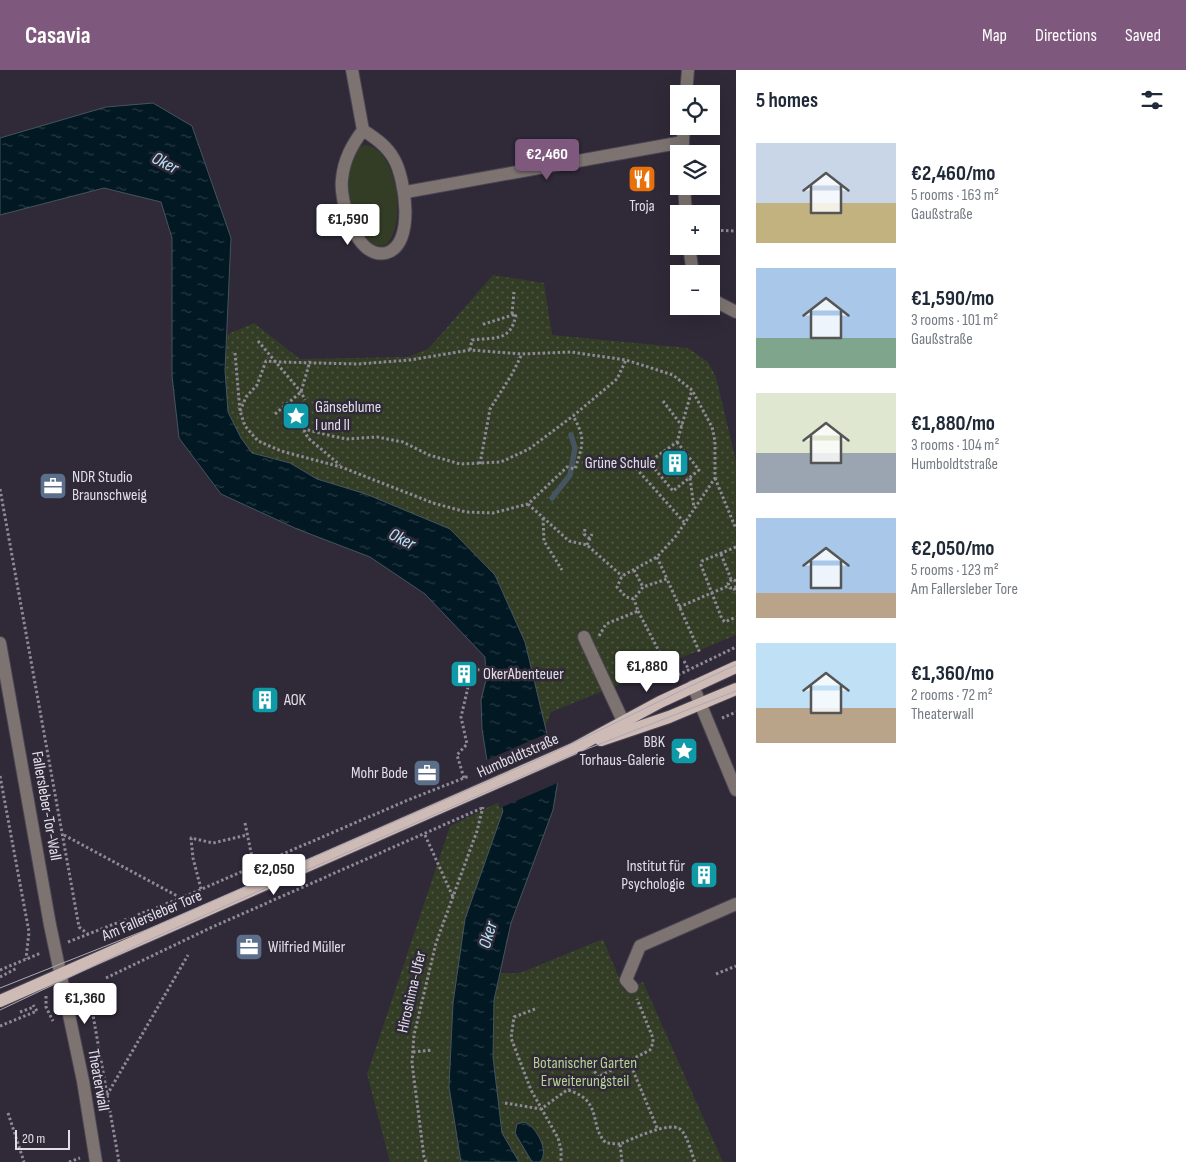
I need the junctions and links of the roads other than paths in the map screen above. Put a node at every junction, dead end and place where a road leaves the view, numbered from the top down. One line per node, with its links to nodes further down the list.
1 (352, 70): 4 (street)
2 (688, 70): 3 (street)
3 (687, 85)
4 (363, 130): 6 (street); 6 (street)
5 (670, 150): 6 (street)
6 (406, 192)
7 (720, 304): 8 (street)
8 (735, 312)
9 (585, 640): 15 (street)
10 (0, 643): 20 (street, Fallersleber-Tor-Wall)
11 (736, 667): 12 (main road, Humboldtstraße)
12 (693, 682): 14 (street); 15 (main road, Humboldtstraße)
13 (736, 689): 14 (main road, Humboldtstraße)
14 (700, 704): 16 (main road, Humboldtstraße); 17 (street)
15 (624, 721): 16 (main road, Humboldtstraße)
16 (573, 749): 18 (main road, Humboldtstraße)
17 (736, 790)
18 (476, 793): 20 (main road, Am Fallersleber Tore)
19 (736, 904): 21 (street)
20 (60, 974): 22 (main road, Am Fallersleber Tore); 23 (street, Theaterwall)
21 (632, 987)
22 (0, 1001)
23 (96, 1162)

